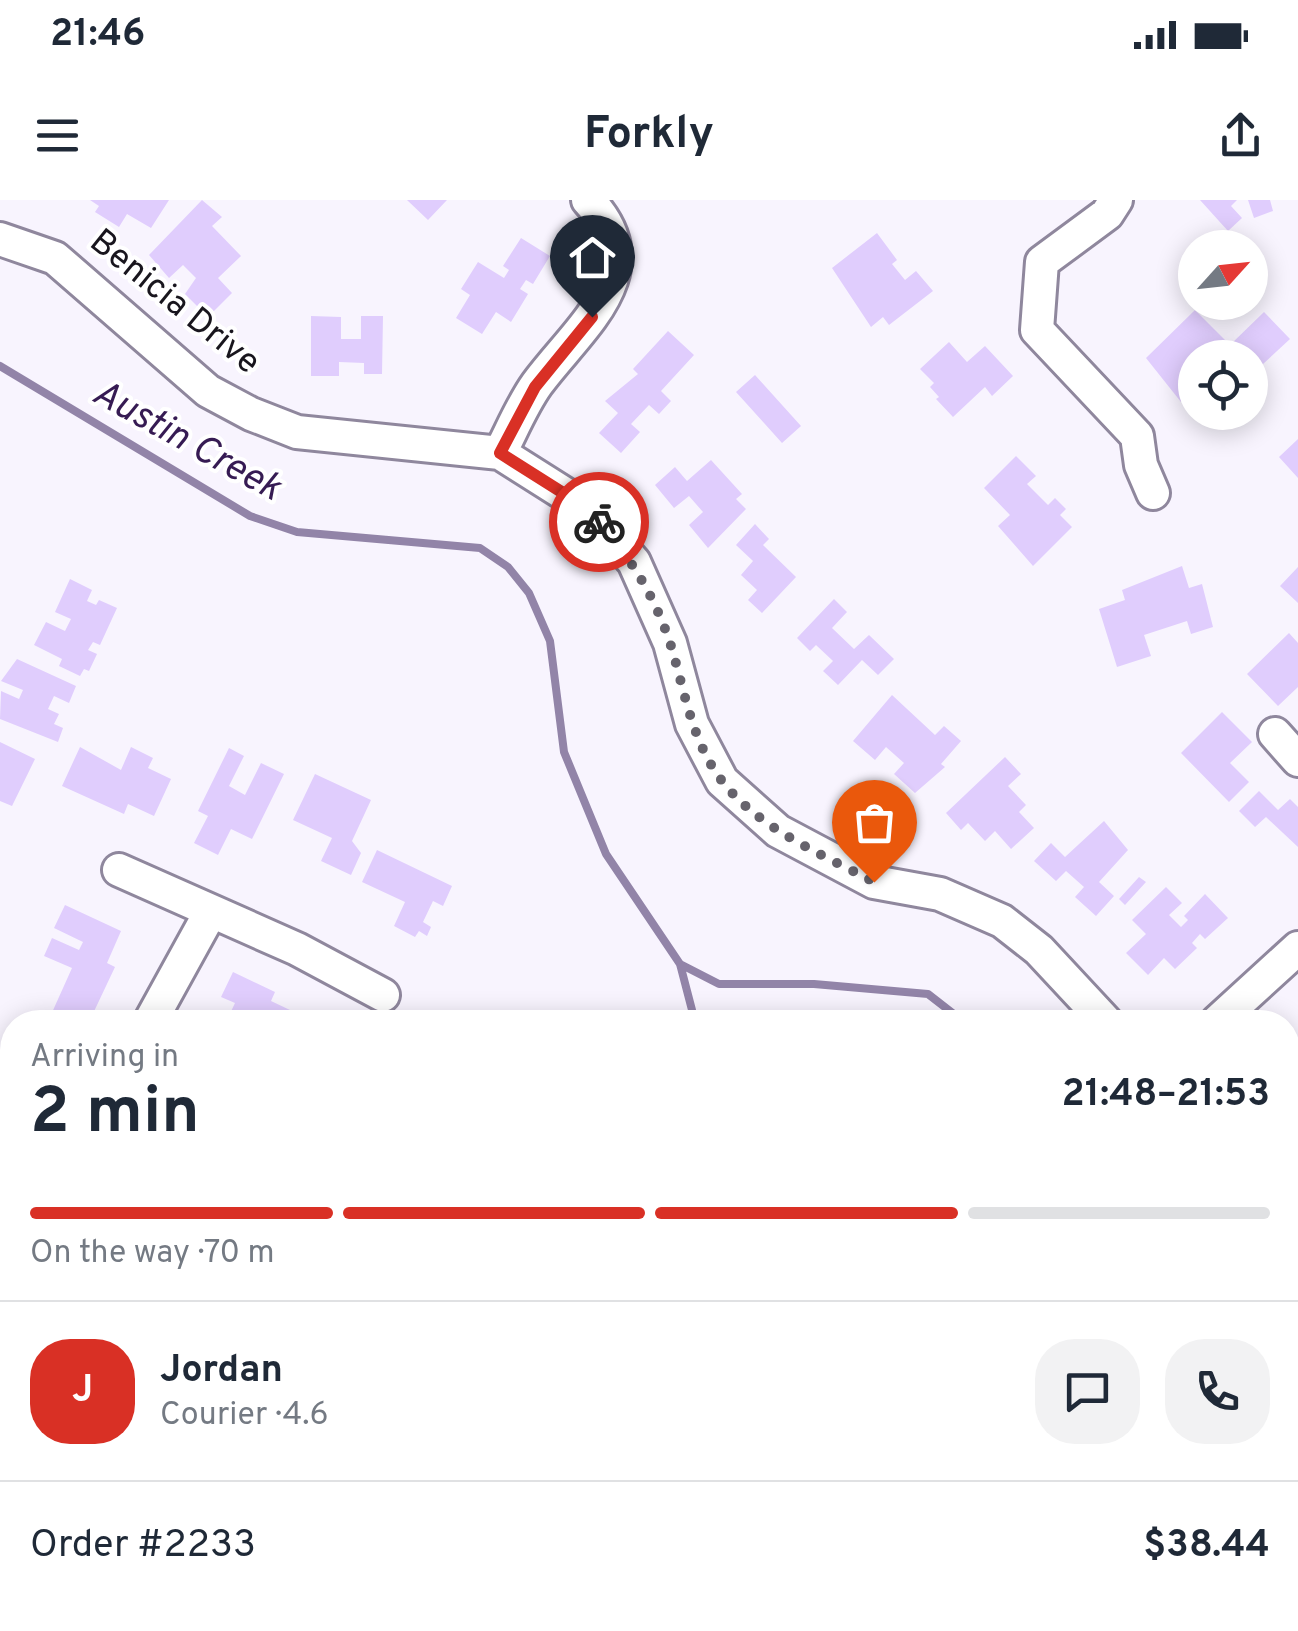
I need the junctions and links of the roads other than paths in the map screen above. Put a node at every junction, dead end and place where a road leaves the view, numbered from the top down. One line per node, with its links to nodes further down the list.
1 (588, 200): 4 (street)
2 (1116, 200): 5 (street)
3 (0, 239): 4 (street, Benicia Drive)
4 (500, 453): 13 (street, Benicia Drive)
5 (1153, 492)
6 (1275, 734): 7 (street)
7 (1298, 760)
8 (118, 870): 9 (street)
9 (210, 913): 11 (street); 12 (street)
10 (1298, 948): 14 (street)
11 (382, 995)
12 (157, 1010)
13 (1095, 1010)
14 (1231, 1010)

